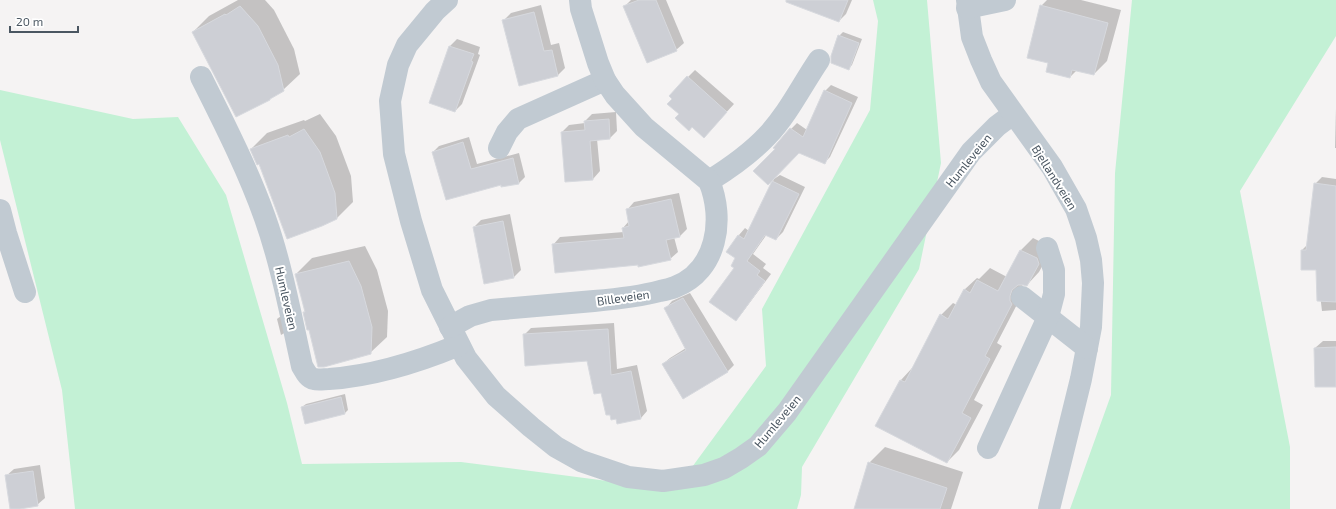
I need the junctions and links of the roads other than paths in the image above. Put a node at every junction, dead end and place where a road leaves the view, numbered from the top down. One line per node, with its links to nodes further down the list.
1 (447, 0): 16 (street, Humleveien)
2 (580, 0): 7 (street)
3 (1005, 0): 4 (street)
4 (967, 4): 8 (street, Bjellandveien)
5 (818, 60): 10 (street)
6 (201, 77): 16 (street, Humleveien)
7 (605, 80): 9 (street); 10 (street)
8 (1013, 114): 16 (street, Humleveien); 17 (street, Bjellandveien)
9 (500, 148)
10 (709, 181): 16 (street, Billeveien)
11 (0, 210): 13 (street)
12 (1047, 248): 15 (street)
13 (25, 292)
14 (1022, 297): 15 (street)
15 (1048, 317): 17 (street); 18 (street)
16 (455, 336)
17 (1087, 348): 19 (street, Bjellandveien)
18 (988, 448)
19 (1049, 509)

